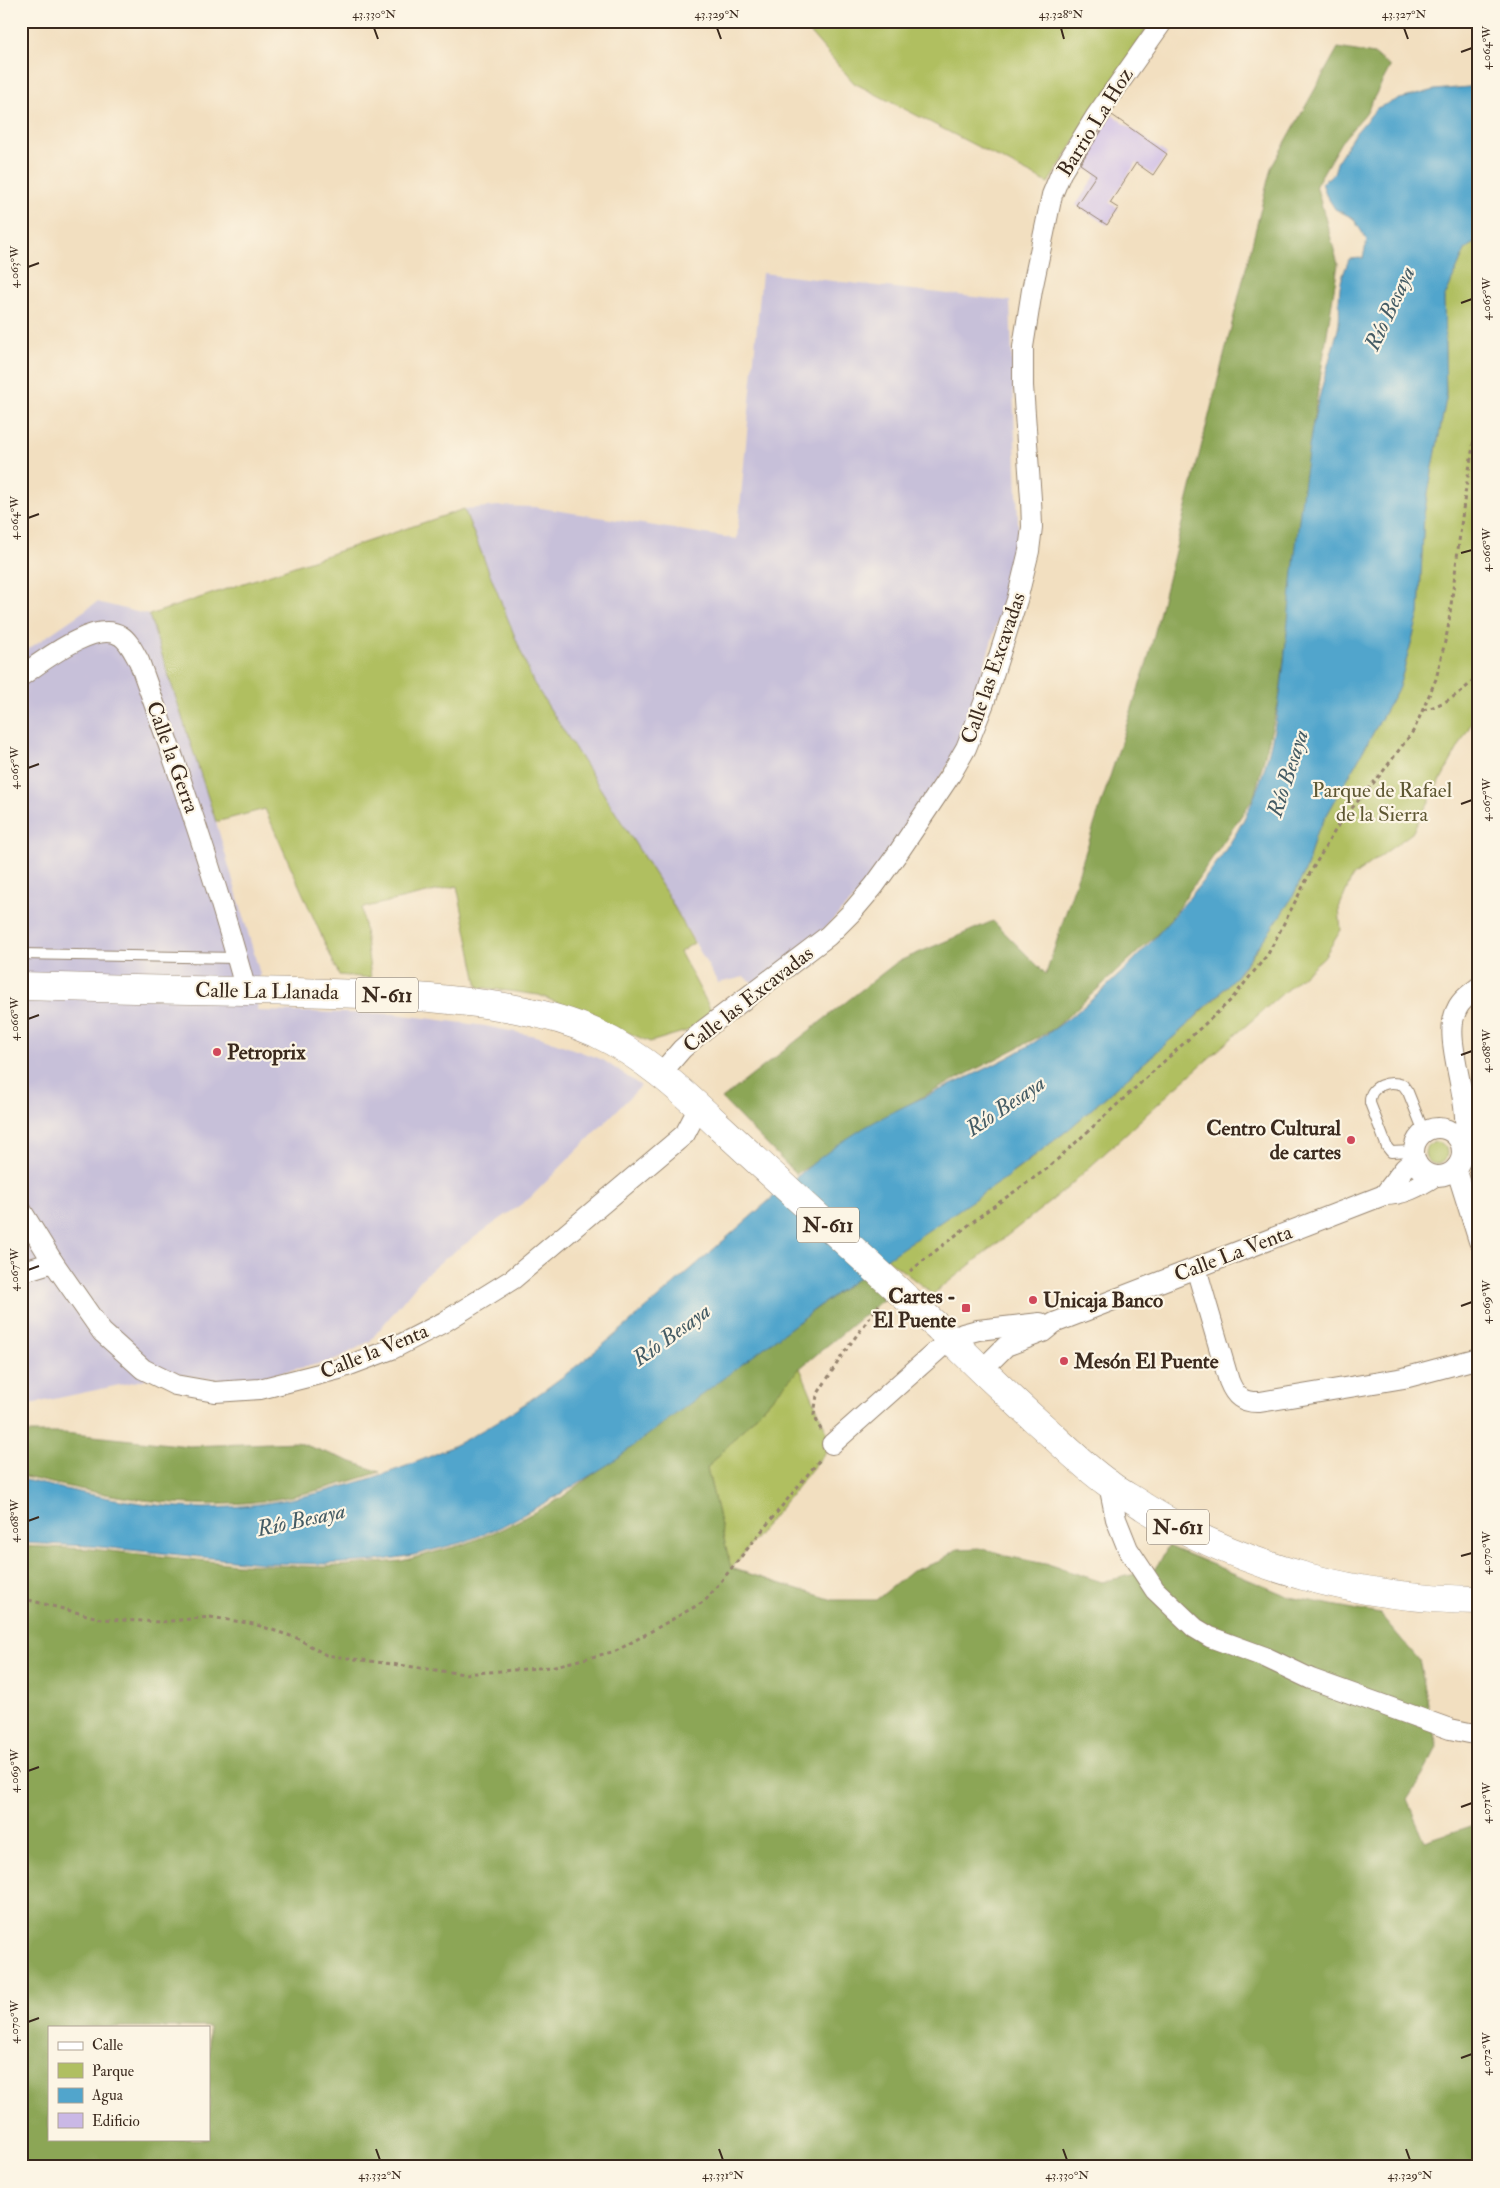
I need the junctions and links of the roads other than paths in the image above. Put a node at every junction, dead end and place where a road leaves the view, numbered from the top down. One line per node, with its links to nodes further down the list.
1 (1163, 21): 2 (street, Barrio La Hoz)
2 (1032, 290): 9 (street, Calle las Excavadas)
3 (21, 676): 5 (street, Calle la Gerra)
4 (21, 954): 5 (lane)
5 (237, 958): 8 (street, Calle la Gerra)
6 (21, 986): 8 (highway, Calle La Llanada / N-611)
7 (1479, 987): 10 (street)
8 (246, 991): 9 (highway, Calle La Llanada / N-611)
9 (664, 1075): 11 (highway, Calle La Llanada / N-611)
10 (1465, 1108): 12 (street); 15 (street)
11 (708, 1115): 20 (street, Calle la Venta); 24 (highway, N-611, bridge)
12 (1447, 1130): 13 (street); 15 (street)
13 (1424, 1132): 14 (street); 14 (lane)
14 (1414, 1155): 16 (street); 17 (street, Calle La Venta)
15 (1465, 1159): 16 (street); 19 (street)
16 (1435, 1176): 17 (street, Calle La Venta)
17 (1384, 1195): 21 (street, Calle La Venta)
18 (21, 1210): 20 (street, Calle la Venta)
19 (1479, 1241)
20 (53, 1262): 22 (street)
21 (1196, 1268): 23 (street, Calle La Venta); 25 (street)
22 (21, 1272)
23 (1054, 1323): 24 (street, Calle La Venta); 26 (street, Calle La Venta)
24 (948, 1337): 26 (highway, N-611); 27 (street, Calle La Venta)
25 (1479, 1358)
26 (982, 1370): 28 (highway, N-611)
27 (832, 1444)
28 (1109, 1485): 29 (highway, N-611); 30 (street)
29 (1479, 1600)
30 (1479, 1735)

